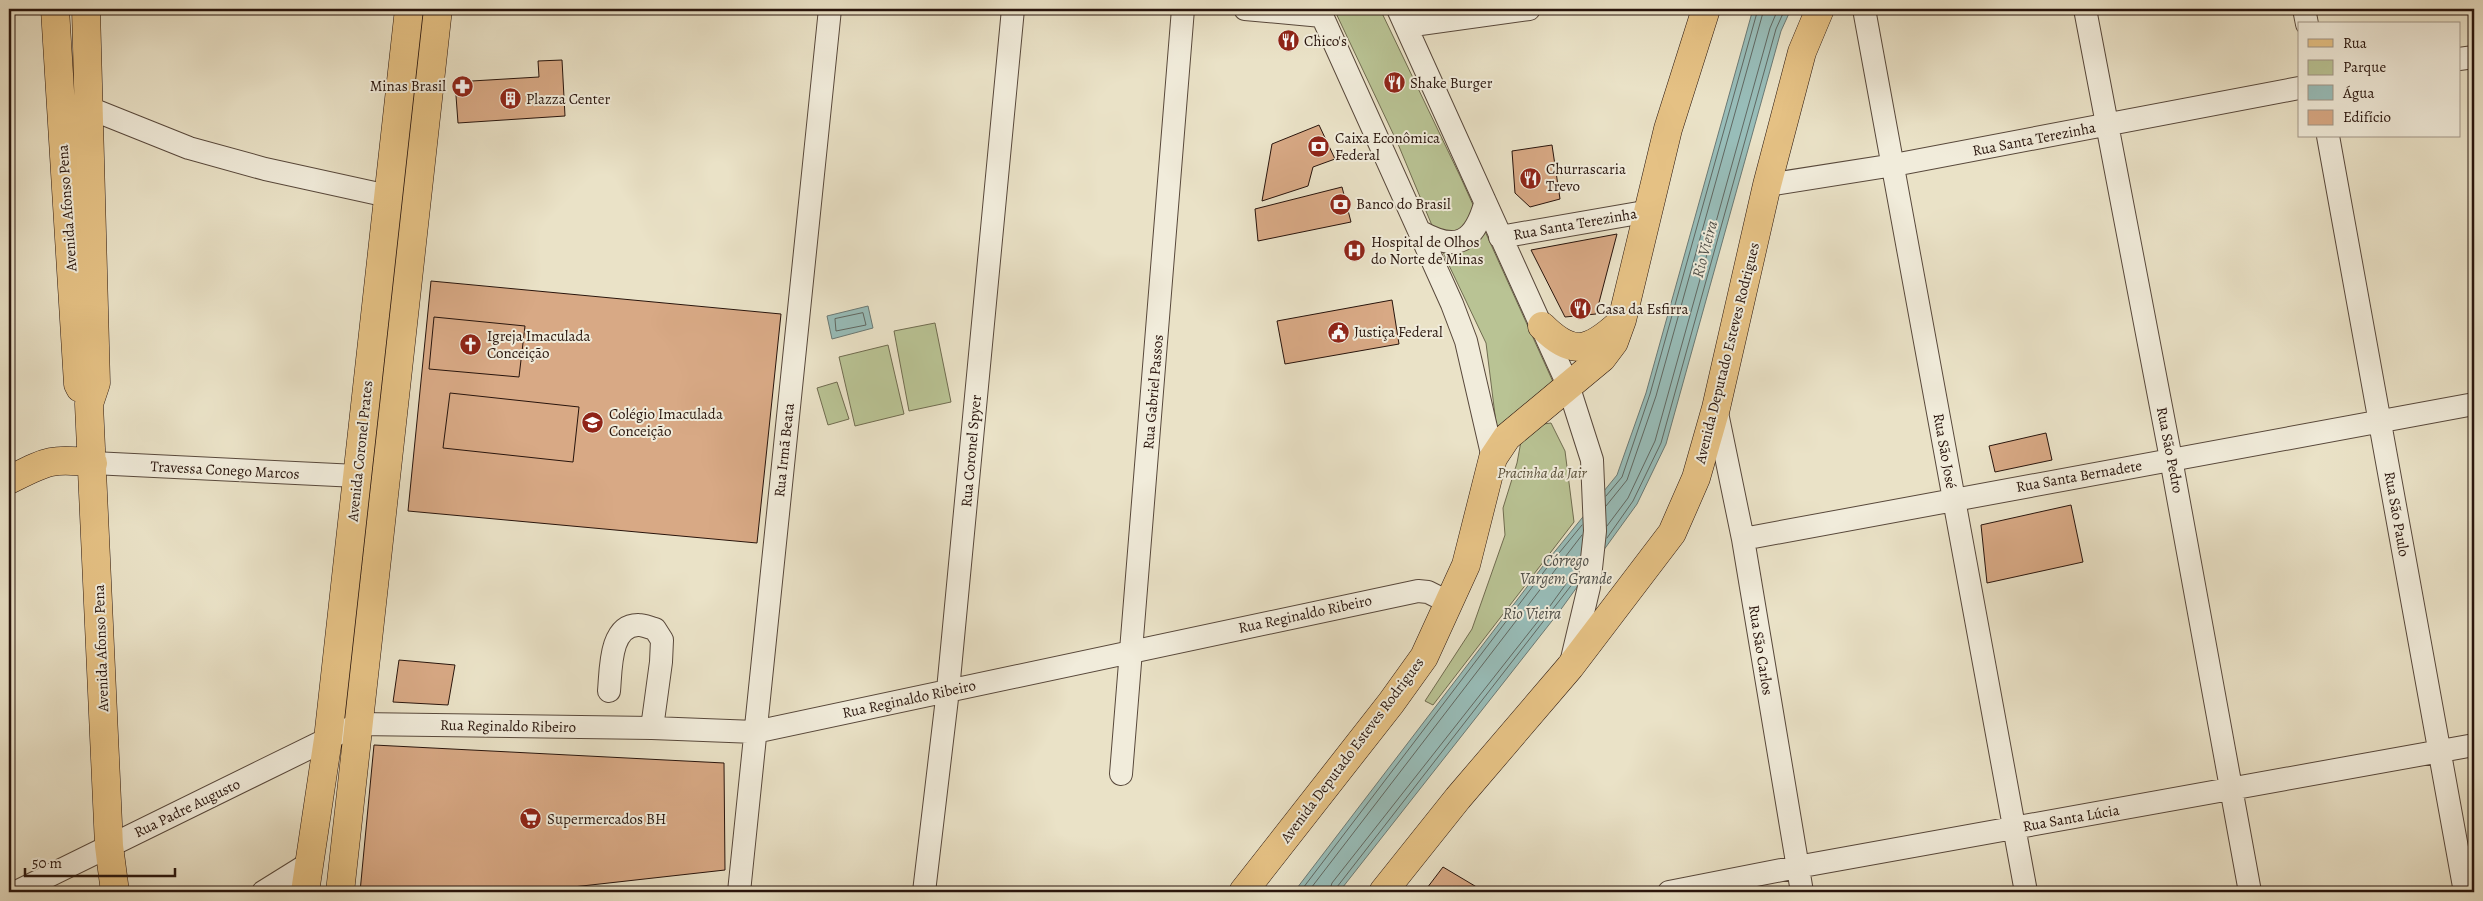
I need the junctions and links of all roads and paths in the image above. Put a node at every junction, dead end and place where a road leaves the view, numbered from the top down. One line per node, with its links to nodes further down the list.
1 (55, 9): 34 (main road, Avenida Afonso Pena)
2 (86, 9): 21 (main road, Avenida Afonso Pena)
3 (410, 9): 26 (main road, Avenida Coronel Prates)
4 (438, 9): 50 (main road, Avenida Coronel Prates)
5 (830, 9): 52 (street, Rua Irmã Beata)
6 (1013, 9): 48 (street, Rua Coronel Spyer)
7 (1183, 9): 46 (street, Rua Gabriel Passos)
8 (1245, 9): 15 (street)
9 (1529, 9): 16 (street)
10 (1706, 9): 28 (main road, Avenida Deputado Esteves Rodrigues)
11 (1820, 9): 25 (main road, Avenida Deputado Esteves Rodrigues)
12 (1864, 9): 24 (street, Rua São José)
13 (2085, 9): 22 (street, Rua São Pedro)
14 (2304, 9): 17 (street)
15 (1320, 12): 29 (street, Avenida Deputado Esteves Rodrigues)
16 (1402, 17): 27 (street, Avenida Deputado Esteves Rodrigues)
17 (2307, 22)
18 (2474, 56): 19 (street)
19 (2460, 59)
20 (2298, 88): 22 (street, Rua Santa Terezinha)
21 (89, 108): 26 (street); 34 (main road, Avenida Afonso Pena)
22 (2108, 125): 24 (street, Rua Santa Terezinha); 39 (street, Rua São Pedro)
23 (2328, 138): 37 (street, Rua São Paulo)
24 (1894, 165): 25 (street, Rua Santa Terezinha); 43 (street, Rua São José)
25 (1767, 185): 36 (main road, Avenida Deputado Esteves Rodrigues)
26 (388, 196): 41 (main road, Avenida Coronel Prates)
27 (1485, 204): 29 (street); 30 (street, Avenida Deputado Esteves Rodrigues)
28 (1650, 211): 30 (street, Rua Santa Terezinha); 31 (main road, Avenida Deputado Esteves Rodrigues)
29 (1421, 232): 38 (street, Avenida Deputado Esteves Rodrigues)
30 (1500, 237): 32 (street, Avenida Deputado Esteves Rodrigues)
31 (1622, 320): 32 (main road); 33 (main road, Avenida Deputado Esteves Rodrigues)
32 (1542, 326): 33 (street, Avenida Deputado Esteves Rodrigues)
33 (1568, 386): 38 (main road, Avenida Deputado Esteves Rodrigues); 47 (street, Avenida Deputado Esteves Rodrigues)
34 (89, 404): 40 (main road, Avenida Afonso Pena)
35 (2474, 404): 37 (street, Rua Santa Bernadete)
36 (1716, 408): 44 (street, Rua São Carlos); 47 (main road, Avenida Deputado Esteves Rodrigues)
37 (2380, 422): 39 (street, Rua Santa Bernadete); 55 (street, Rua São Paulo)
38 (1494, 458): 45 (main road, Avenida Deputado Esteves Rodrigues)
39 (2172, 459): 43 (street, Rua Santa Bernadete); 57 (street, Rua São Pedro)
40 (93, 463): 41 (street, Travessa Conego Marcos); 42 (main road); 59 (main road, Avenida Afonso Pena)
41 (357, 476): 53 (main road, Avenida Coronel Prates)
42 (9, 480)
43 (1954, 499): 44 (street, Rua Santa Bernadete); 58 (street, Rua São José)
44 (1743, 539): 61 (street, Rua São Carlos)
45 (1450, 603): 46 (street, Rua Reginaldo Ribeiro); 69 (main road, Avenida Deputado Esteves Rodrigues)
46 (1132, 650): 48 (street, Rua Reginaldo Ribeiro); 56 (street, Rua Gabriel Passos)
47 (1570, 667): 70 (main road, Avenida Deputado Esteves Rodrigues)
48 (948, 690): 52 (street, Rua Reginaldo Ribeiro); 68 (street, Rua Coronel Spyer)
49 (609, 691): 51 (street)
50 (358, 724): 51 (street, Rua Reginaldo Ribeiro); 53 (street, Rua Padre Augusto); 66 (main road, Avenida Coronel Prates)
51 (652, 728): 52 (street, Rua Reginaldo Ribeiro)
52 (755, 732): 67 (street, Rua Irmã Beata)
53 (328, 739): 59 (street, Rua Padre Augusto); 60 (main road, Avenida Coronel Prates)
54 (2474, 745): 55 (street, Rua Santa Lúcia)
55 (2440, 751): 57 (street, Rua Santa Lúcia); 75 (street, Rua São Paulo)
56 (1121, 774)
57 (2231, 790): 58 (street, Rua Santa Lúcia); 74 (street, Rua São Pedro)
58 (2015, 828): 61 (street, Rua Santa Lúcia); 73 (street, Rua São José)
59 (109, 846): 62 (street, Rua Padre Augusto); 63 (main road, Avenida Afonso Pena)
60 (308, 864): 64 (street); 65 (main road, Avenida Coronel Prates)
61 (1797, 866): 71 (street, Rua Santa Lúcia); 72 (street, Rua São Carlos)
62 (16, 892)
63 (115, 892)
64 (262, 892)
65 (306, 892)
66 (340, 892)
67 (740, 892)
68 (924, 892)
69 (1243, 892)
70 (1383, 892)
71 (1669, 892)
72 (1802, 892)
73 (2026, 892)
74 (2250, 892)
75 (2465, 892)

